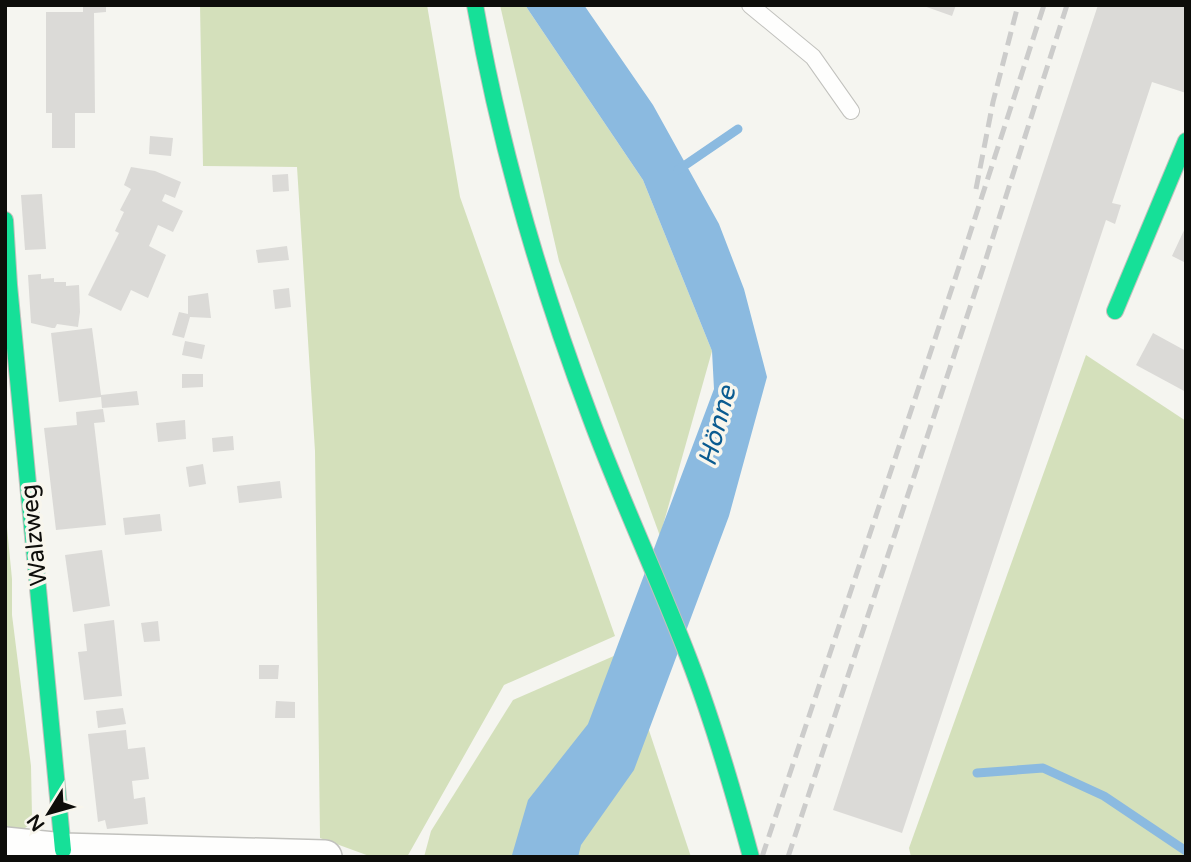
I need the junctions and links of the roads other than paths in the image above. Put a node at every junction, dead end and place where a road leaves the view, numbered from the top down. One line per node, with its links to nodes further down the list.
1 (475, 5): 10 (main road)
2 (750, 5): 3 (lane)
3 (851, 111)
4 (1186, 141): 6 (main road)
5 (5, 220): 8 (main road, Walzweg)
6 (1115, 311)
7 (5, 844): 8 (street)
8 (63, 850): 9 (street)
9 (325, 857)
10 (751, 857)

